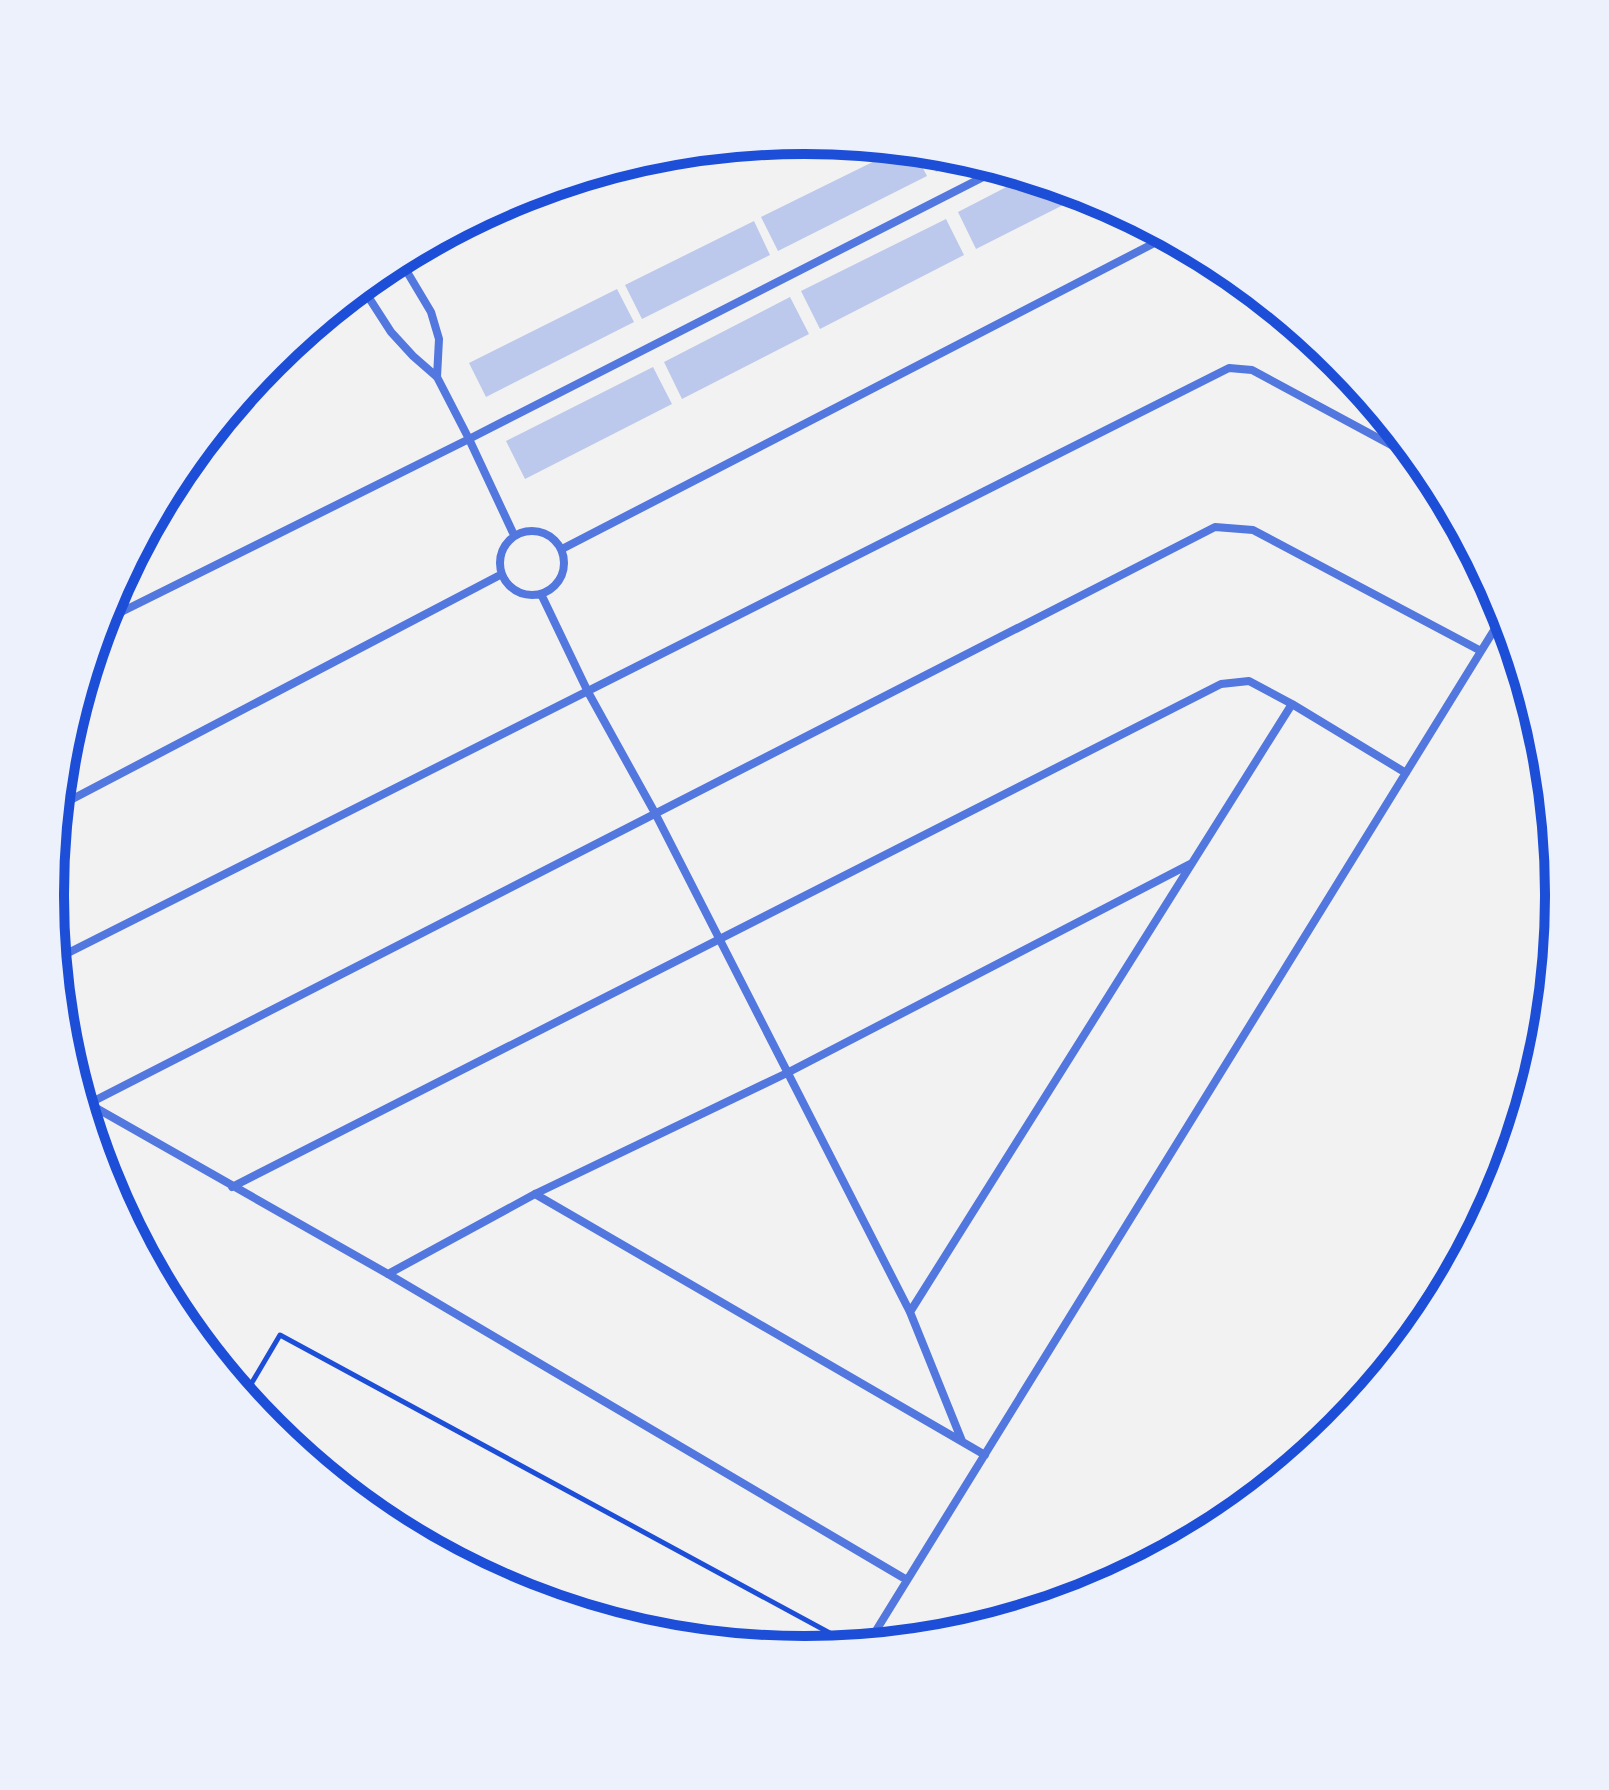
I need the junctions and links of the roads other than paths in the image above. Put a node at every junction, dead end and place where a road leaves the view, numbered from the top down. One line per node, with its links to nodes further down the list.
1 (983, 177): 6 (street)
2 (1154, 243): 9 (street)
3 (406, 271): 5 (street)
4 (369, 297): 5 (street)
5 (437, 377): 6 (street)
6 (469, 439): 8 (street); 12 (street)
7 (1394, 446): 15 (street)
8 (514, 535): 9 (street); 10 (street)
9 (562, 549): 11 (street)
10 (502, 574): 11 (street); 18 (street)
11 (541, 594): 15 (street)
12 (120, 613)
13 (1495, 628): 14 (street)
14 (1481, 651): 17 (street); 19 (street)
15 (588, 692): 19 (street); 22 (street)
16 (1292, 704): 17 (street); 20 (street); 21 (street)
17 (1406, 773): 31 (street)
18 (70, 800)
19 (655, 813): 21 (street); 24 (street)
20 (1192, 863): 23 (street); 29 (street)
21 (720, 939): 23 (street); 26 (street)
22 (67, 954)
23 (787, 1073): 27 (street); 29 (street)
24 (92, 1098)
25 (95, 1108): 26 (street)
26 (232, 1187): 28 (street)
27 (535, 1194): 28 (street); 30 (street)
28 (388, 1274): 32 (street)
29 (910, 1312): 30 (street)
30 (962, 1441): 31 (street)
31 (985, 1455): 32 (street)
32 (907, 1580): 33 (street)
33 (877, 1629)

